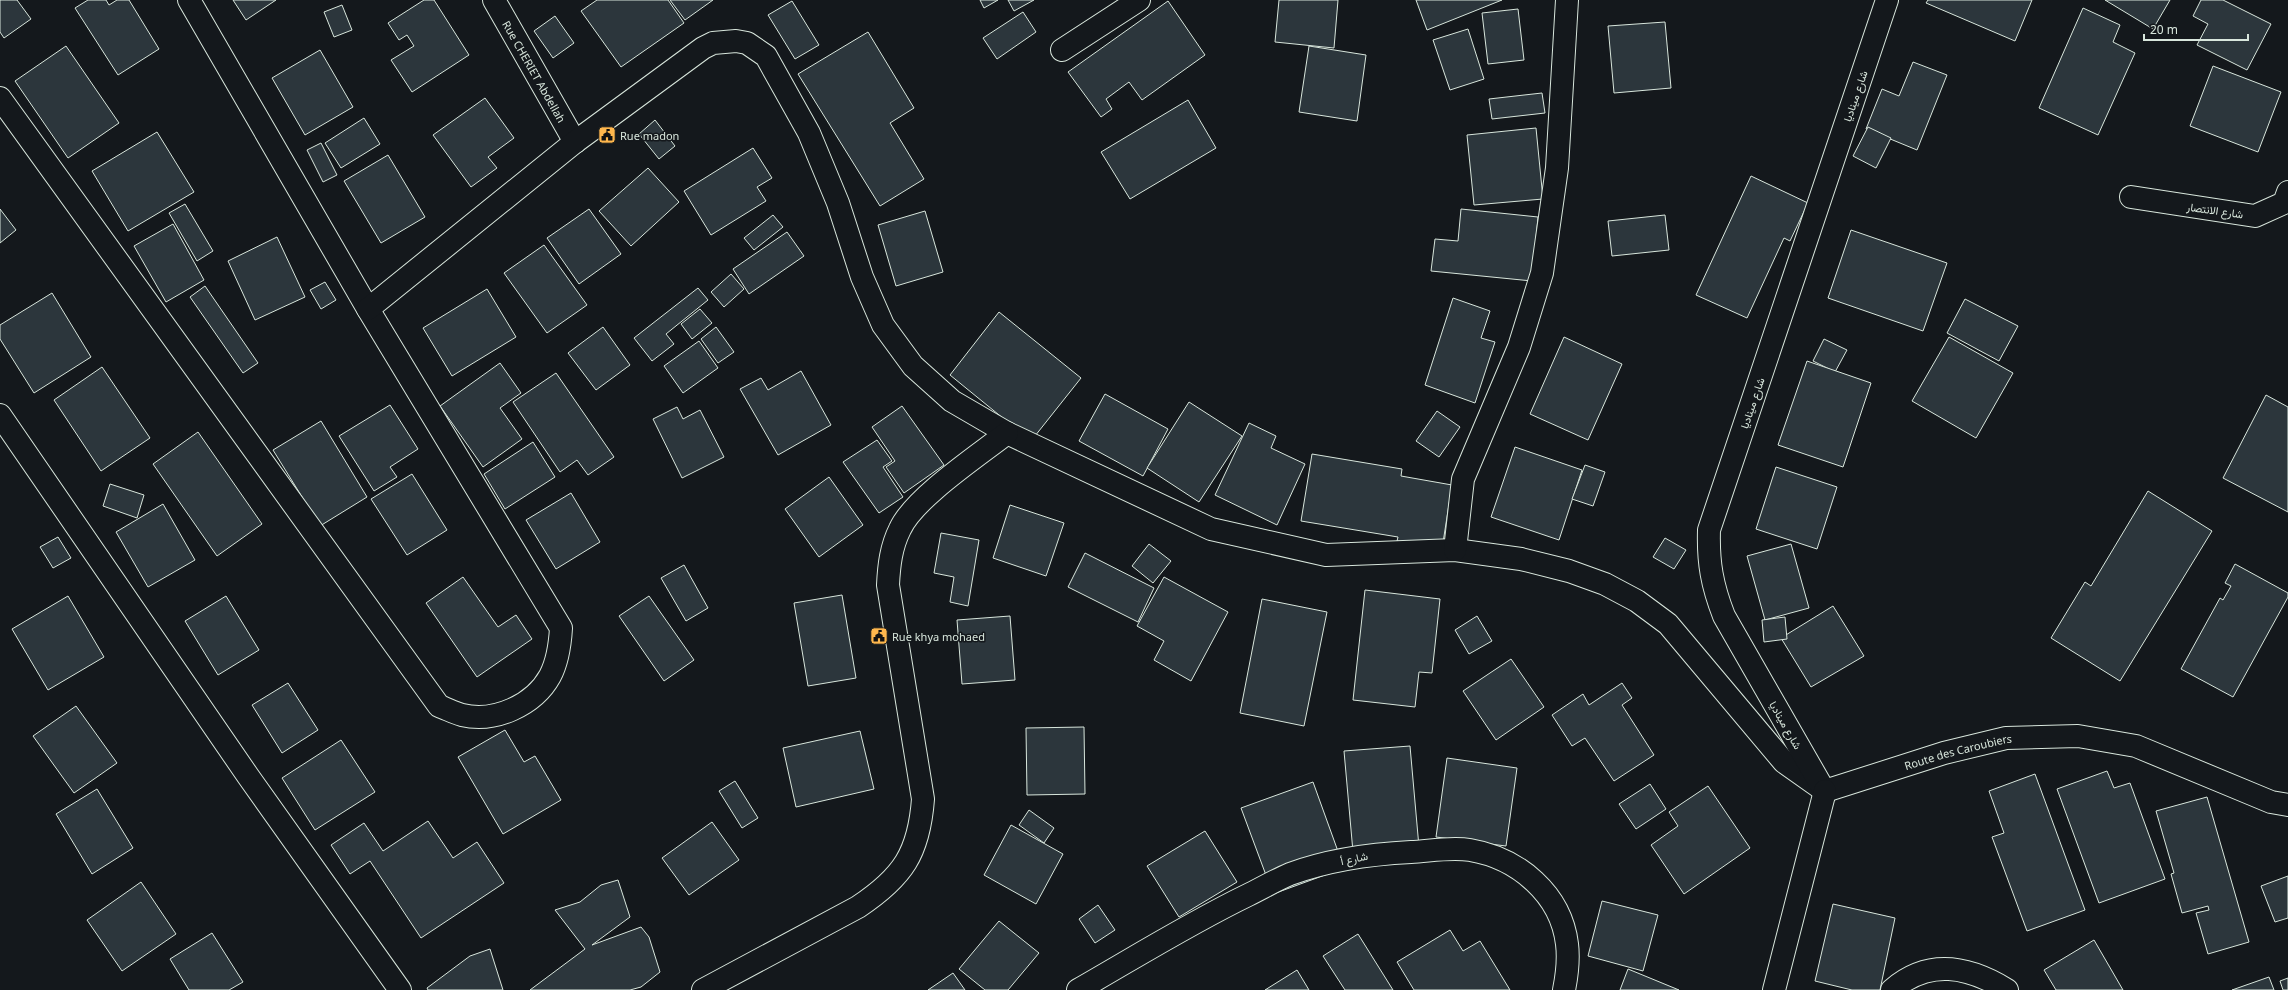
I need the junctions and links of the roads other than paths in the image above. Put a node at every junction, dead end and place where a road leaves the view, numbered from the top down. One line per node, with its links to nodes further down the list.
1 (189, 0): 11 (street)
2 (494, 0): 8 (street, Rue CHERIET Abdellah)
3 (1139, 0): 6 (street)
4 (1567, 0): 14 (street)
5 (1887, 0): 15 (street, شارع ميناديا)
6 (1062, 50)
7 (0, 98): 11 (street)
8 (575, 142): 11 (street); 13 (street)
9 (2288, 192): 10 (street, شارع الانتصار)
10 (2131, 198)
11 (368, 309)
12 (0, 415): 17 (street)
13 (1007, 433): 14 (street); 18 (street)
14 (1455, 550): 15 (street)
15 (1824, 791): 16 (street, Route des Caroubiers); 21 (street)
16 (2288, 805)
17 (400, 990)
18 (703, 990)
19 (1078, 990): 20 (street, شارع أ)
20 (1564, 990)
21 (1774, 990)
22 (1892, 990): 23 (street)
23 (2007, 990)

